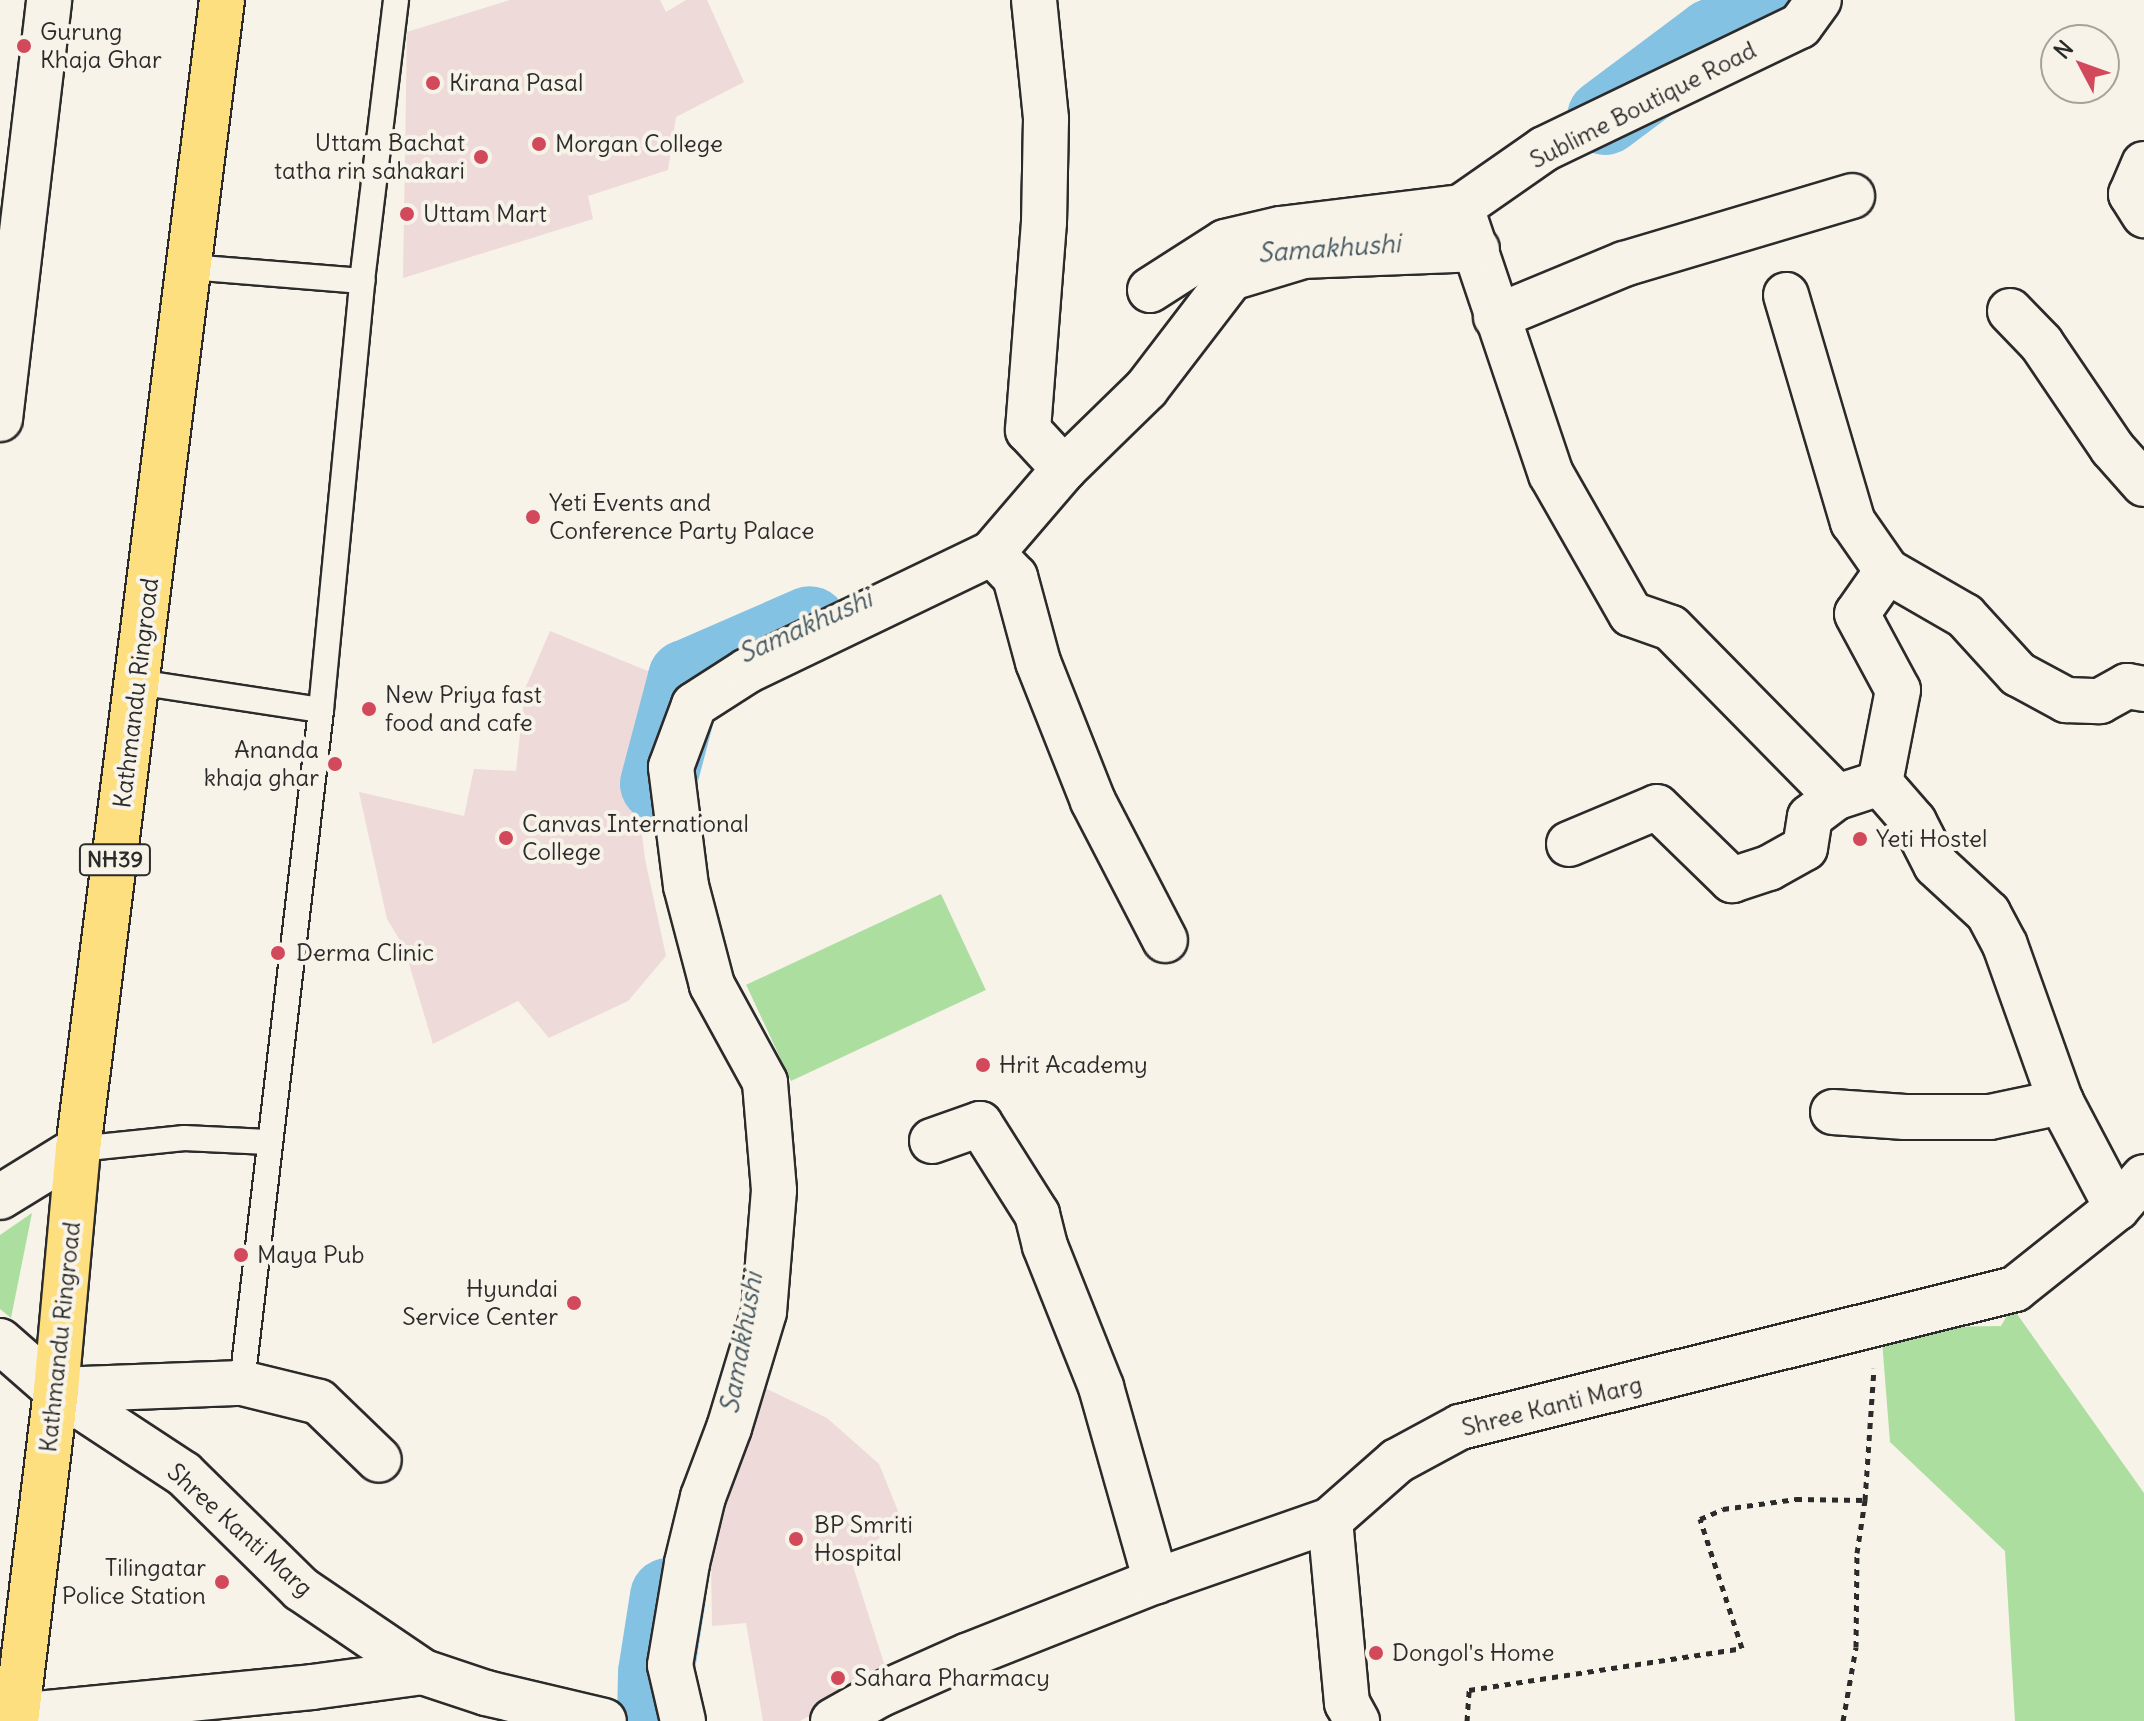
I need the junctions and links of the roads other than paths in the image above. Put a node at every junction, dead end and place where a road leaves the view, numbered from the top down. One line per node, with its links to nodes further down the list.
1 (49, 0): 17 (street)
2 (222, 0): 11 (highway, Kathmandu Ringroad / NH39)
3 (396, 0): 12 (lane)
4 (1034, 0): 19 (street)
5 (1819, 0): 8 (street, Sublime Boutique Road)
6 (2144, 164): 9 (street)
7 (1852, 196): 16 (street)
8 (1461, 207): 10 (street); 13 (street)
9 (2144, 215)
10 (1477, 249): 16 (street); 19 (street)
11 (189, 267): 12 (lane); 23 (highway, Kathmandu Ringroad / NH39)
12 (362, 281): 25 (lane)
13 (1150, 290)
14 (1786, 295): 22 (street)
15 (2010, 311): 18 (street)
16 (1496, 317): 27 (street)
17 (0, 419)
18 (2128, 440): 20 (street)
19 (1064, 469): 21 (street)
20 (2144, 484)
21 (992, 553): 29 (street); 47 (street)
22 (1887, 571): 24 (street); 26 (street)
23 (137, 682): 25 (lane); 34 (highway, Kathmandu Ringroad / NH39)
24 (2144, 689)
25 (321, 710): 33 (lane)
26 (1880, 783): 27 (street); 30 (street)
27 (1837, 797): 28 (street)
28 (1569, 844)
29 (1165, 940)
30 (2061, 1102): 31 (street); 35 (street)
31 (1833, 1112)
32 (932, 1141): 42 (street)
33 (268, 1142): 34 (lane); 38 (lane)
34 (78, 1149): 36 (street); 39 (highway, Kathmandu Ringroad / NH39)
35 (2130, 1192): 41 (street, Shree Kanti Marg)
36 (0, 1197)
37 (0, 1341): 39 (street, Shree Kanti Marg)
38 (242, 1383): 39 (street); 40 (street)
39 (56, 1390): 43 (street, Shree Kanti Marg); 45 (highway, Kathmandu Ringroad / NH39)
40 (379, 1460)
41 (1330, 1520): 42 (street, Shree Kanti Marg); 49 (street)
42 (1156, 1581): 48 (street, Shree Kanti Marg)
43 (423, 1672): 44 (street, Shree Kanti Marg); 46 (street, Shree Kanti Marg)
44 (174, 1711): 45 (street, Shree Kanti Marg)
45 (17, 1718)
46 (588, 1719)
47 (683, 1721)
48 (833, 1721)
49 (1357, 1721)

